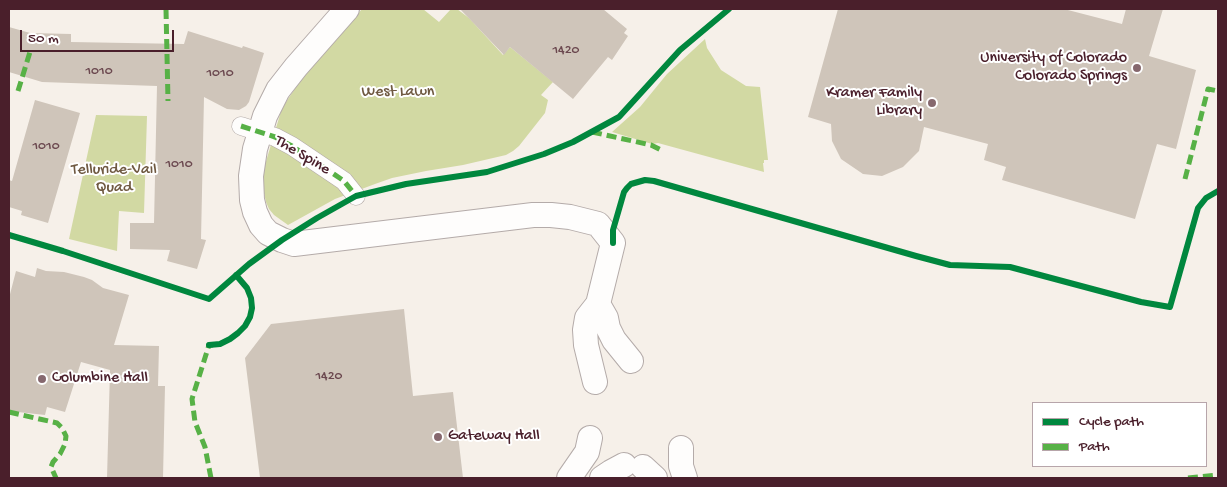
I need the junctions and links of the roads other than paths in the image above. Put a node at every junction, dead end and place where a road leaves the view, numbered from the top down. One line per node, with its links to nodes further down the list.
1 (347, 9): 2 (street)
2 (250, 129): 3 (street, The Spine); 4 (street)
3 (356, 196)
4 (598, 304): 5 (street); 6 (street)
5 (631, 361)
6 (595, 382)
7 (590, 438): 10 (street)
8 (681, 448): 12 (street)
9 (641, 470): 11 (street)
10 (569, 478)
11 (602, 478)
12 (685, 478)

